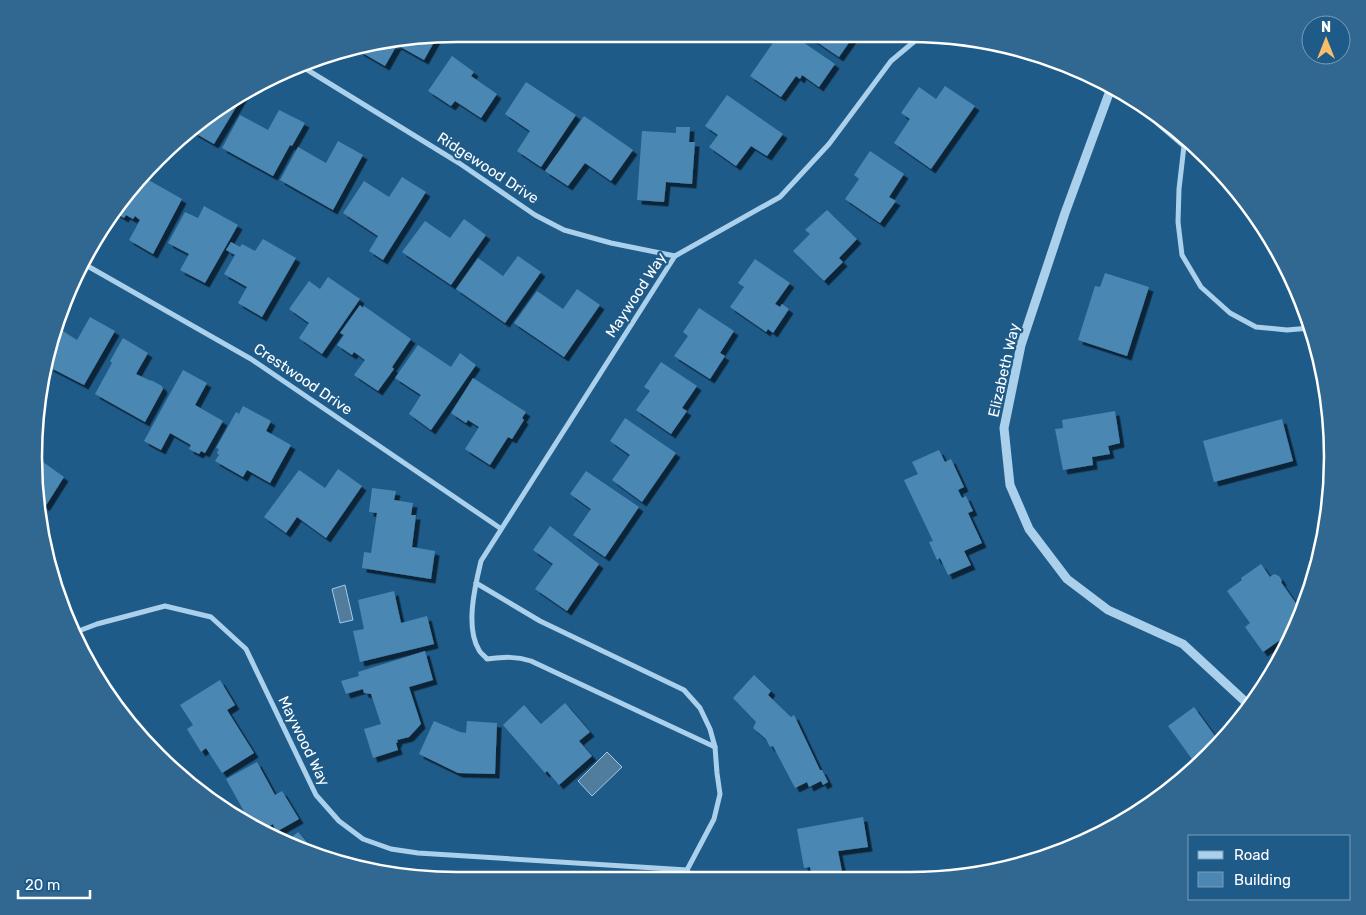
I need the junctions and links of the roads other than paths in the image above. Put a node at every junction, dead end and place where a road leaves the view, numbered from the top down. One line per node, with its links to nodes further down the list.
1 (913, 42): 5 (street, Maywood Way)
2 (308, 71): 5 (street, Ridgewood Drive)
3 (1109, 94): 11 (street, Elizabeth Way)
4 (1185, 148): 7 (street)
5 (675, 256): 8 (street, Maywood Way)
6 (89, 267): 8 (street, Crestwood Drive)
7 (1302, 329)
8 (500, 528): 9 (street, Maywood Way)
9 (476, 583): 12 (street); 12 (street, Maywood Way)
10 (80, 630): 13 (street, Maywood Way)
11 (1245, 701)
12 (715, 748): 13 (street)
13 (687, 870)

